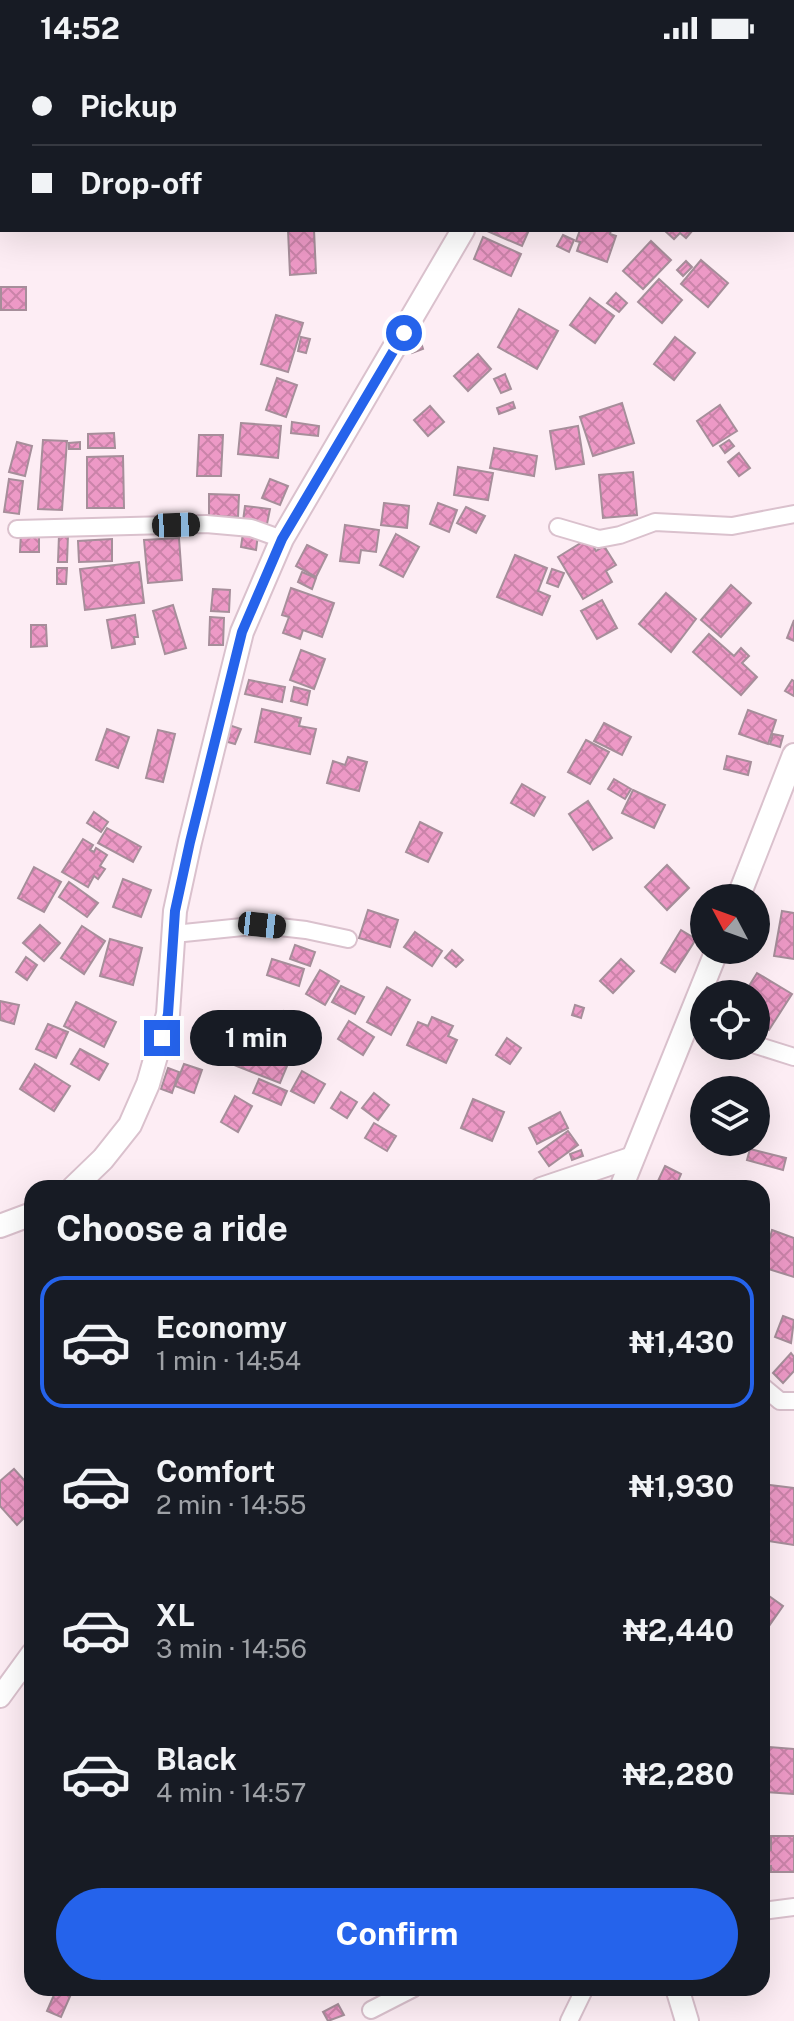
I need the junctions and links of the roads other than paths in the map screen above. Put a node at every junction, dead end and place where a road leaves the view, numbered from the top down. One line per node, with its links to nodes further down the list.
1 (462, 232): 5 (main road)
2 (794, 514): 3 (street)
3 (558, 527)
4 (17, 529): 5 (street)
5 (282, 539): 8 (main road)
6 (794, 755): 7 (main road)
7 (743, 884)
8 (174, 934): 9 (street); 14 (main road)
9 (348, 939)
10 (690, 1038): 13 (main road)
11 (770, 1049): 12 (street)
12 (794, 1057)
13 (633, 1157): 15 (street); 16 (main road)
14 (81, 1180)
15 (565, 1180)
16 (624, 1180)
17 (24, 1217): 18 (main road)
18 (0, 1226)
19 (770, 1393): 20 (street)
20 (794, 1401)
21 (24, 1664): 22 (street)
22 (0, 1697)
23 (794, 1907): 24 (street)
24 (770, 1910)
25 (398, 1996): 28 (street)
26 (581, 1996): 29 (street)
27 (679, 1996): 30 (main road)
28 (371, 2010)
29 (569, 2021)
30 (687, 2021)

